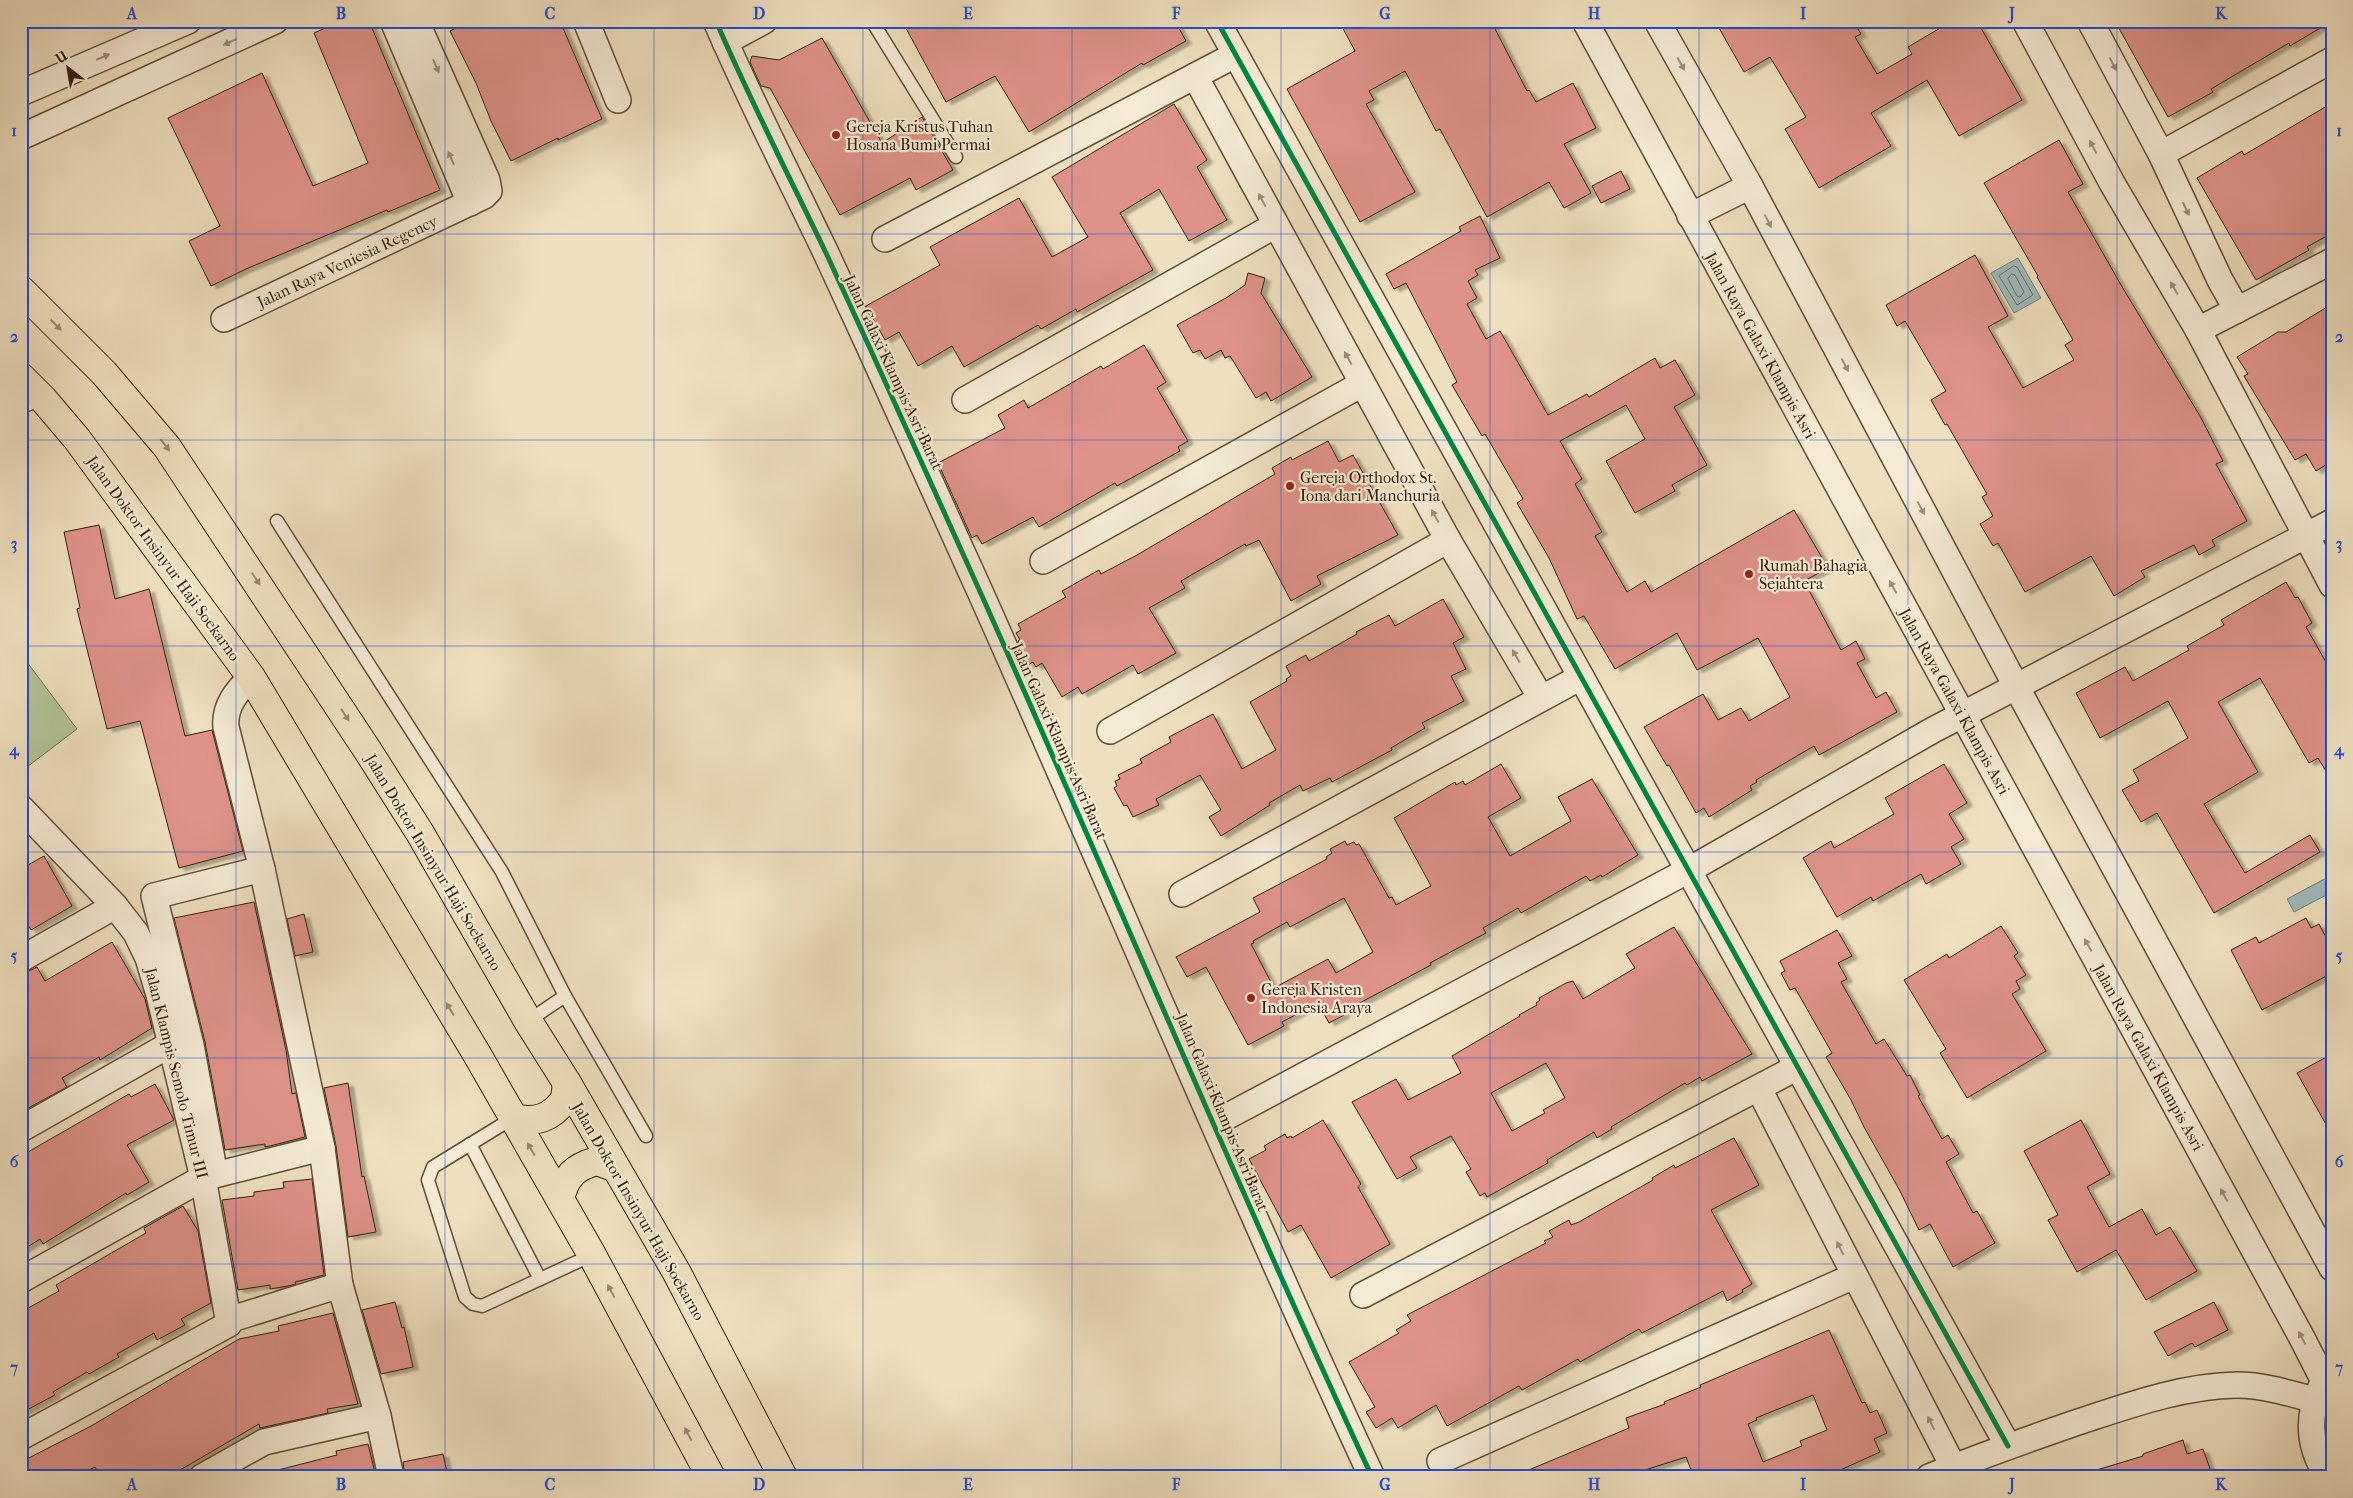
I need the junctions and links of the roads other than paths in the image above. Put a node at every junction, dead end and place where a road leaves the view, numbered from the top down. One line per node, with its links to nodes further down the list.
1 (188, 21): 17 (street, one-way to 1)
2 (275, 21): 19 (street, one-way to 19)
3 (393, 21): 24 (street, one-way to 3)
4 (416, 21): 24 (street, Jalan Raya Veniesia Regency, one-way to 24)
5 (586, 21): 18 (street)
6 (764, 21): 13 (street)
7 (872, 21): 22 (lane)
8 (1217, 21): 14 (street)
9 (1584, 21): 25 (street, Jalan Raya Galaxi Klampis Asri)
10 (1657, 21): 23 (street, one-way to 23)
11 (2025, 21): 32 (street, one-way to 11)
12 (2090, 21): 21 (street, one-way to 21)
13 (720, 32): 62 (street, Jalan Galaxi Klampis Asri Barat)
14 (1235, 54): 16 (street); 44 (street)
15 (2332, 60): 21 (street)
16 (1195, 76): 26 (street, one-way to 16); 27 (street)
17 (32, 88): 19 (street)
18 (618, 100)
19 (61, 120): 20 (street)
20 (21, 137)
21 (2161, 154): 30 (street, one-way to 30)
22 (956, 156)
23 (1750, 186): 25 (street); 45 (street, one-way to 45)
24 (470, 202): 31 (street, Jalan Raya Veniesia Regency)
25 (1690, 216): 47 (street, Jalan Raya Galaxi Klampis Asri, one-way to 25)
26 (1276, 225): 34 (street, one-way to 26); 35 (street)
27 (885, 239)
28 (2332, 261): 30 (street)
29 (21, 290): 56 (main road, Jalan Doktor Insinyur Haji Soekarno, one-way to 56)
30 (2237, 310): 32 (street)
31 (224, 319)
32 (2198, 330): 39 (street)
33 (21, 377): 36 (main road, Jalan Doktor Insinyur Haji Soekarno)
34 (1362, 384): 40 (street, one-way to 34); 41 (street)
35 (965, 400)
36 (32, 403): 43 (main road, Jalan Doktor Insinyur Haji Soekarno)
37 (277, 521): 55 (lane)
38 (2332, 522): 39 (street)
39 (2305, 537): 42 (street); 45 (street)
40 (1448, 540): 46 (street, one-way to 40); 48 (street)
41 (1043, 561)
42 (2332, 585)
43 (251, 677): 50 (street); 61 (main road, Jalan Doktor Insinyur Haji Soekarno, one-way to 43)
44 (1581, 677): 46 (street); 51 (street)
45 (2017, 688): 47 (street); 71 (street)
46 (1541, 698): 52 (street)
47 (1963, 716): 51 (street); 78 (street, Jalan Raya Galaxi Klampis Asri, one-way to 47)
48 (1110, 732)
49 (21, 808): 53 (street, Jalan Klampis Semolo Timur III)
50 (262, 868): 66 (street); 68 (street)
51 (1689, 870): 58 (street); 62 (street)
52 (1182, 894)
53 (116, 906): 54 (street); 57 (street, Jalan Klampis Semolo Timur III)
54 (21, 959)
55 (565, 996): 56 (lane); 64 (lane)
56 (528, 1021): 59 (main road, Jalan Doktor Insinyur Haji Soekarno)
57 (171, 1044): 63 (street); 68 (street, Jalan Klampis Semolo Timur III)
58 (1796, 1068): 60 (street); 81 (street)
59 (567, 1083): 61 (main road); 67 (main road, Jalan Doktor Insinyur Haji Soekarno)
60 (1759, 1089): 72 (street, one-way to 60); 76 (street)
61 (513, 1118): 65 (lane); 69 (main road, Jalan Doktor Insinyur Haji Soekarno, one-way to 61)
62 (1214, 1123): 88 (street, Jalan Galaxi Klampis Asri Barat)
63 (21, 1129)
64 (646, 1136)
65 (470, 1144): 73 (lane); 73 (lane)
66 (322, 1148): 68 (street); 75 (street)
67 (614, 1167): 69 (main road); 87 (main road, Jalan Doktor Insinyur Haji Soekarno)
68 (209, 1176): 74 (street); 77 (street, Jalan Klampis Semolo Timur III)
69 (560, 1199): 70 (main road, Jalan Doktor Insinyur Haji Soekarno)
70 (592, 1256): 73 (lane); 86 (main road, Jalan Doktor Insinyur Haji Soekarno, one-way to 70)
71 (2332, 1268)
72 (1854, 1276): 82 (street); 83 (street, one-way to 72)
73 (540, 1279)
74 (21, 1280)
75 (340, 1285): 77 (street); 79 (street)
76 (1363, 1295)
77 (233, 1320): 80 (street)
78 (2323, 1385): 81 (street); 90 (street)
79 (378, 1416): 84 (street); 85 (street)
80 (21, 1437)
81 (2008, 1446): 83 (street)
82 (1440, 1461)
83 (1953, 1466): 89 (street)
84 (202, 1477)
85 (391, 1477)
86 (712, 1477)
87 (782, 1477)
88 (1372, 1477)
89 (1929, 1477)
90 (2328, 1477)

